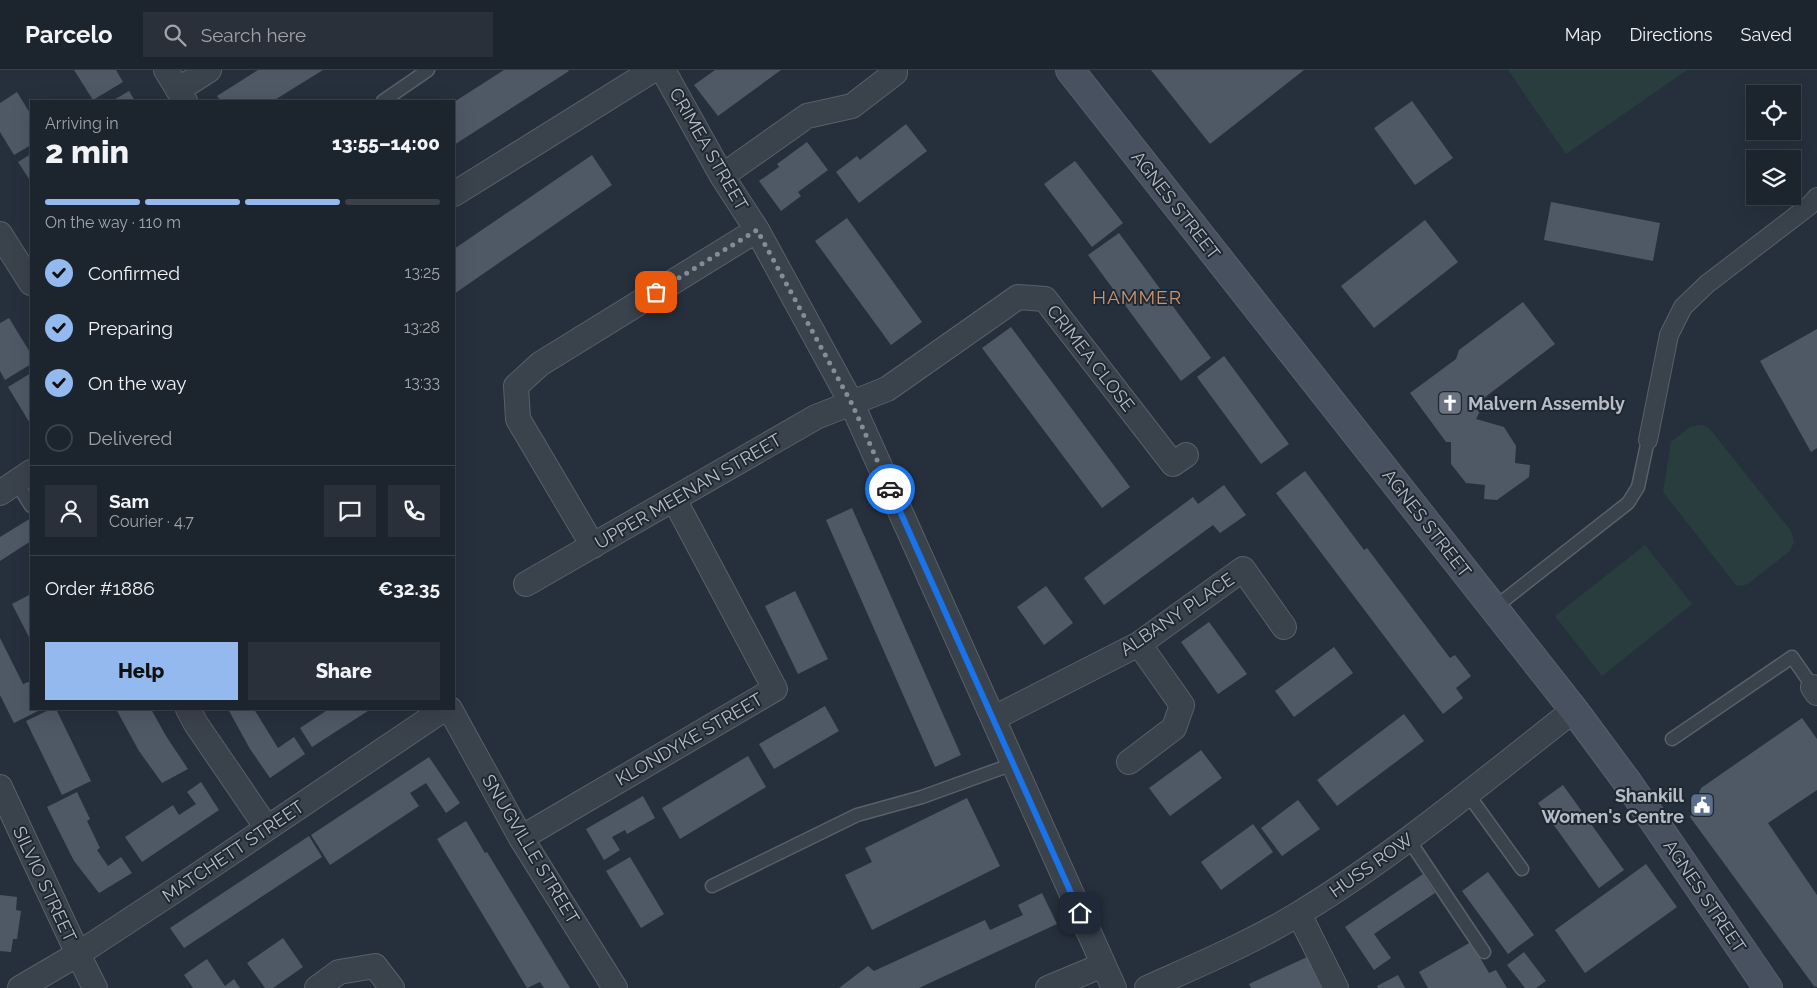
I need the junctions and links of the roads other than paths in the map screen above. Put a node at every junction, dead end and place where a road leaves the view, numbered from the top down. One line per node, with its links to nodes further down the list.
1 (208, 70): 7 (street)
2 (428, 70): 8 (lane)
3 (653, 70): 10 (street)
4 (663, 70): 9 (street, CRIMEA STREET)
5 (895, 70): 9 (street)
6 (1070, 70): 23 (main road, AGNES STREET)
7 (176, 87)
8 (387, 100)
9 (722, 176): 12 (street, CRIMEA STREET)
10 (455, 193)
11 (1814, 208): 16 (street)
12 (757, 230): 15 (street, CRIMEA STREET); 21 (street)
13 (0, 234): 14 (street)
14 (30, 281)
15 (852, 404): 17 (street, CRIMEA CLOSE); 19 (street, UPPER MEENAN STREET); 31 (street, CRIMEA STREET)
16 (1648, 440): 23 (lane)
17 (1186, 455)
18 (16, 482): 20 (lane)
19 (674, 499): 21 (street, UPPER MEENAN STREET); 38 (street, KLONDYKE STREET)
20 (30, 504)
21 (593, 546): 22 (street, UPPER MEENAN STREET)
22 (526, 584)
23 (1494, 608): 30 (main road, AGNES STREET)
24 (1284, 627): 25 (street, ALBANY PLACE)
25 (1139, 644): 31 (street, ALBANY PLACE); 33 (street)
26 (1815, 690): 32 (lane)
27 (189, 710): 37 (street)
28 (443, 710): 37 (street, MATCHETT STREET)
29 (451, 710): 38 (street, SNUGVILLE STREET)
30 (1574, 710): 36 (street, HUSS ROW); 55 (main road, AGNES STREET)
31 (994, 718): 34 (street, CRIMEA STREET)
32 (1672, 739)
33 (1129, 762)
34 (1013, 764): 41 (lane); 45 (street, CRIMEA STREET)
35 (0, 787): 44 (street, SILVIO STREET)
36 (1467, 793): 39 (street, HUSS ROW); 40 (lane)
37 (267, 828): 44 (street, MATCHETT STREET)
38 (521, 838): 50 (street, SNUGVILLE STREET)
39 (1408, 840): 42 (street, HUSS ROW); 43 (lane)
40 (1522, 870)
41 (712, 886)
42 (1299, 914): 53 (street, HUSS ROW); 54 (street)
43 (1484, 952)
44 (78, 954): 46 (street, MATCHETT STREET); 47 (street, SILVIO STREET)
45 (1103, 965): 51 (street); 52 (street, CRIMEA STREET)
46 (20, 988)
47 (95, 988)
48 (317, 988): 49 (street)
49 (392, 988)
50 (615, 988)
51 (1048, 988)
52 (1114, 988)
53 (1147, 988)
54 (1336, 988)
55 (1768, 988)

